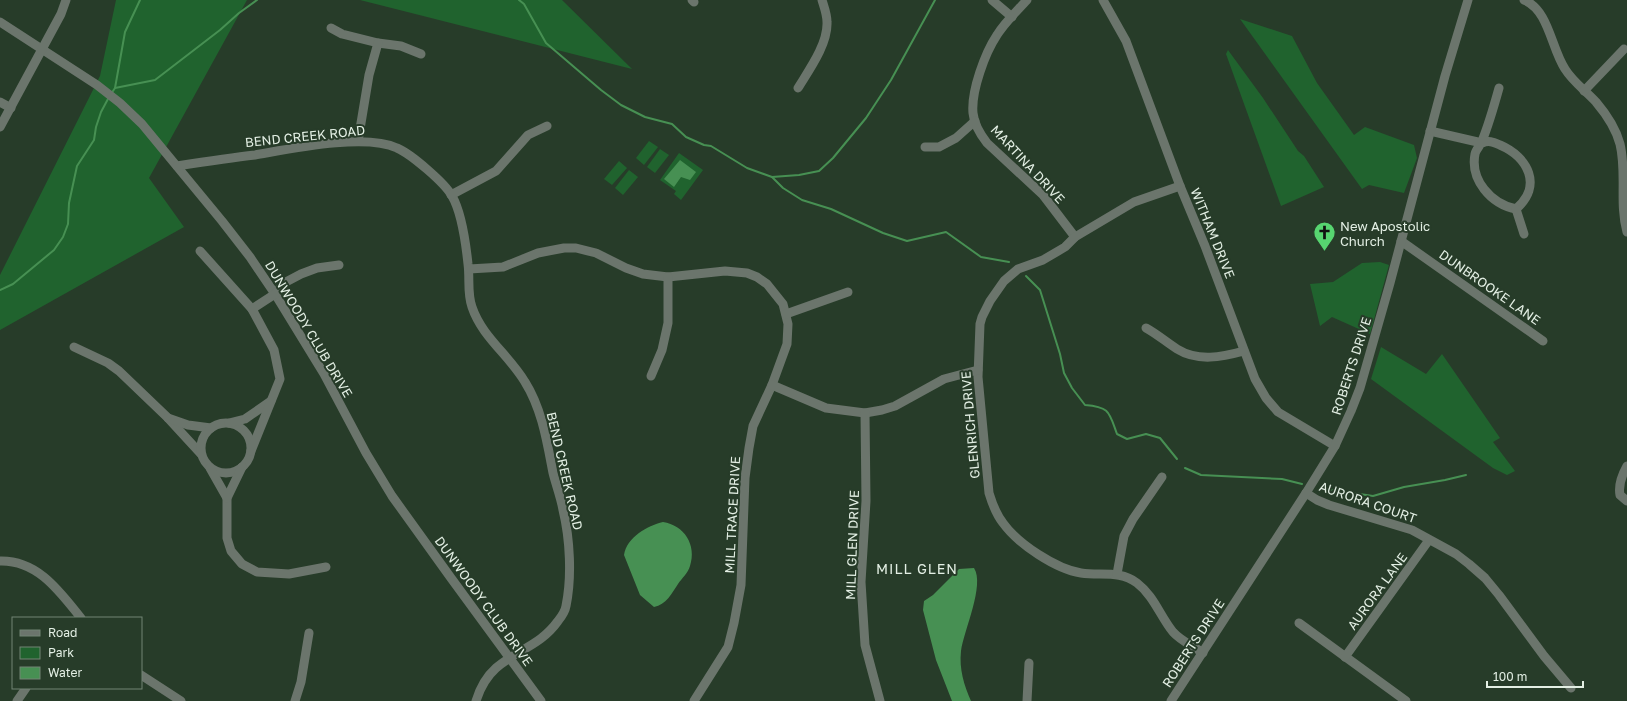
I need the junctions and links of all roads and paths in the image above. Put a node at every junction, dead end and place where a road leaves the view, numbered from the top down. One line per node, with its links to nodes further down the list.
1 (66, 0): 12 (street)
2 (822, 0): 15 (street)
3 (992, 0): 8 (street)
4 (1027, 0): 8 (street, MARTINA DRIVE)
5 (1103, 0): 28 (street, WITHAM DRIVE)
6 (1468, 0): 23 (street, ROBERTS DRIVE)
7 (1524, 0): 17 (street)
8 (1012, 17): 20 (street, MARTINA DRIVE)
9 (0, 22): 12 (street, DUNWOODY CLUB DRIVE)
10 (330, 28): 11 (street)
11 (378, 43): 14 (street); 24 (street)
12 (42, 49): 19 (street); 27 (street, DUNWOODY CLUB DRIVE)
13 (1624, 49): 17 (street)
14 (421, 54)
15 (798, 88)
16 (1499, 88): 25 (street)
17 (1584, 91): 31 (street)
18 (0, 102): 19 (street)
19 (11, 108): 22 (street)
20 (975, 121): 26 (street); 33 (street, MARTINA DRIVE)
21 (547, 126): 29 (street)
22 (0, 128)
23 (1430, 131): 25 (street); 34 (street, ROBERTS DRIVE)
24 (358, 141): 27 (street, BEND CREEK ROAD); 29 (street, BEND CREEK ROAD)
25 (1482, 143): 30 (street); 30 (street)
26 (925, 147)
27 (177, 166): 40 (street, DUNWOODY CLUB DRIVE)
28 (1180, 186): 33 (street, GLENRICH DRIVE); 46 (street, WITHAM DRIVE)
29 (452, 195): 37 (street, BEND CREEK ROAD)
30 (1516, 209): 32 (street)
31 (1627, 232)
32 (1524, 234)
33 (1075, 237): 47 (street, GLENRICH DRIVE)
34 (1401, 241): 44 (street, DUNBROOKE LANE); 55 (street, ROBERTS DRIVE)
35 (200, 251): 41 (street)
36 (339, 265): 40 (street)
37 (469, 269): 38 (street, MILL TRACE DRIVE); 74 (street, BEND CREEK ROAD)
38 (668, 277): 42 (street, MILL TRACE DRIVE); 48 (street)
39 (848, 292): 42 (street)
40 (275, 294): 41 (street); 74 (street, DUNWOODY CLUB DRIVE)
41 (252, 309): 50 (street)
42 (786, 314): 49 (street, MILL TRACE DRIVE)
43 (1146, 328): 46 (street)
44 (1543, 341)
45 (74, 347): 52 (street)
46 (1244, 350): 55 (street, WITHAM DRIVE)
47 (978, 370): 51 (street); 68 (street, GLENRICH DRIVE)
48 (651, 376)
49 (772, 386): 51 (street); 84 (street, MILL TRACE DRIVE)
50 (271, 401): 53 (street); 56 (street)
51 (865, 413): 85 (street, MILL GLEN DRIVE)
52 (167, 417): 54 (street); 57 (street)
53 (229, 423): 54 (street); 56 (street)
54 (211, 428): 57 (street)
55 (1335, 446): 62 (street, ROBERTS DRIVE)
56 (251, 451): 59 (street)
57 (201, 454): 60 (street)
58 (1627, 466): 64 (street)
59 (242, 467): 60 (street); 63 (street)
60 (210, 468): 63 (street)
61 (1162, 478): 68 (street)
62 (1306, 493): 65 (street, AURORA COURT); 72 (street, ROBERTS DRIVE)
63 (227, 498): 67 (street)
64 (1627, 501)
65 (1429, 540): 73 (street, AURORA LANE); 77 (street, AURORA COURT)
66 (0, 561): 69 (street)
67 (326, 567)
68 (1117, 574): 72 (street, GLENRICH DRIVE)
69 (80, 617)
70 (1299, 623): 73 (street)
71 (308, 633): 81 (street)
72 (1203, 653): 87 (street, ROBERTS DRIVE)
73 (1345, 657): 88 (street)
74 (509, 658): 82 (street, BEND CREEK ROAD); 83 (street, DUNWOODY CLUB DRIVE)
75 (1029, 663): 86 (street)
76 (142, 676): 80 (street)
77 (1571, 688)
78 (25, 689): 79 (street)
79 (17, 701)
80 (181, 701)
81 (295, 701)
82 (476, 701)
83 (541, 701)
84 (694, 701)
85 (880, 701)
86 (1027, 701)
87 (1171, 701)
88 (1406, 701)

